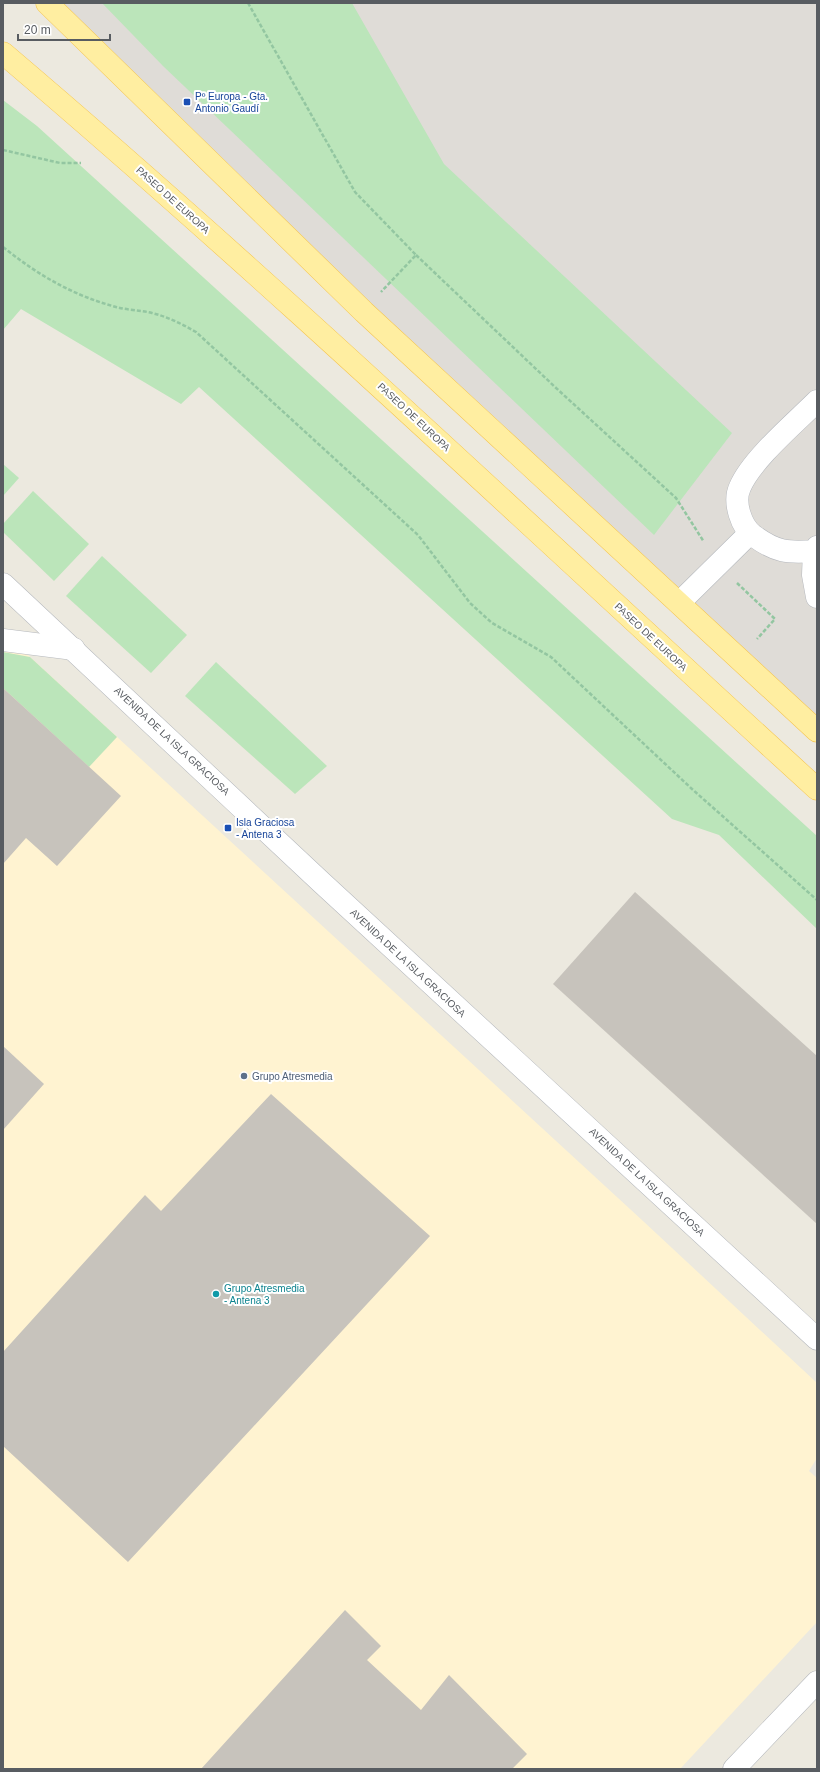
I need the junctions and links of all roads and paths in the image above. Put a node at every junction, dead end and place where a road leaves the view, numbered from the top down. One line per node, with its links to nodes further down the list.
1 (47, 3): 8 (main road)
2 (248, 3): 7 (path)
3 (3, 53): 20 (main road, PASEO DE EUROPA)
4 (3, 150): 5 (path)
5 (81, 163)
6 (3, 247): 21 (path)
7 (416, 255): 8 (path); 12 (path)
8 (364, 312): 15 (main road)
9 (817, 401): 10 (street)
10 (750, 533): 11 (street); 12 (street)
11 (815, 549): 14 (street)
12 (718, 565): 15 (street); 18 (path)
13 (3, 584): 17 (street, AVENIDA DE LA ISLA GRACIOSA)
14 (817, 597)
15 (679, 603): 18 (main road)
16 (3, 640): 17 (street)
17 (74, 649): 22 (street, AVENIDA DE LA ISLA GRACIOSA)
18 (739, 659): 19 (main road)
19 (817, 731)
20 (817, 789)
21 (817, 900)
22 (817, 1339)
23 (817, 1682): 24 (street)
24 (734, 1769)

